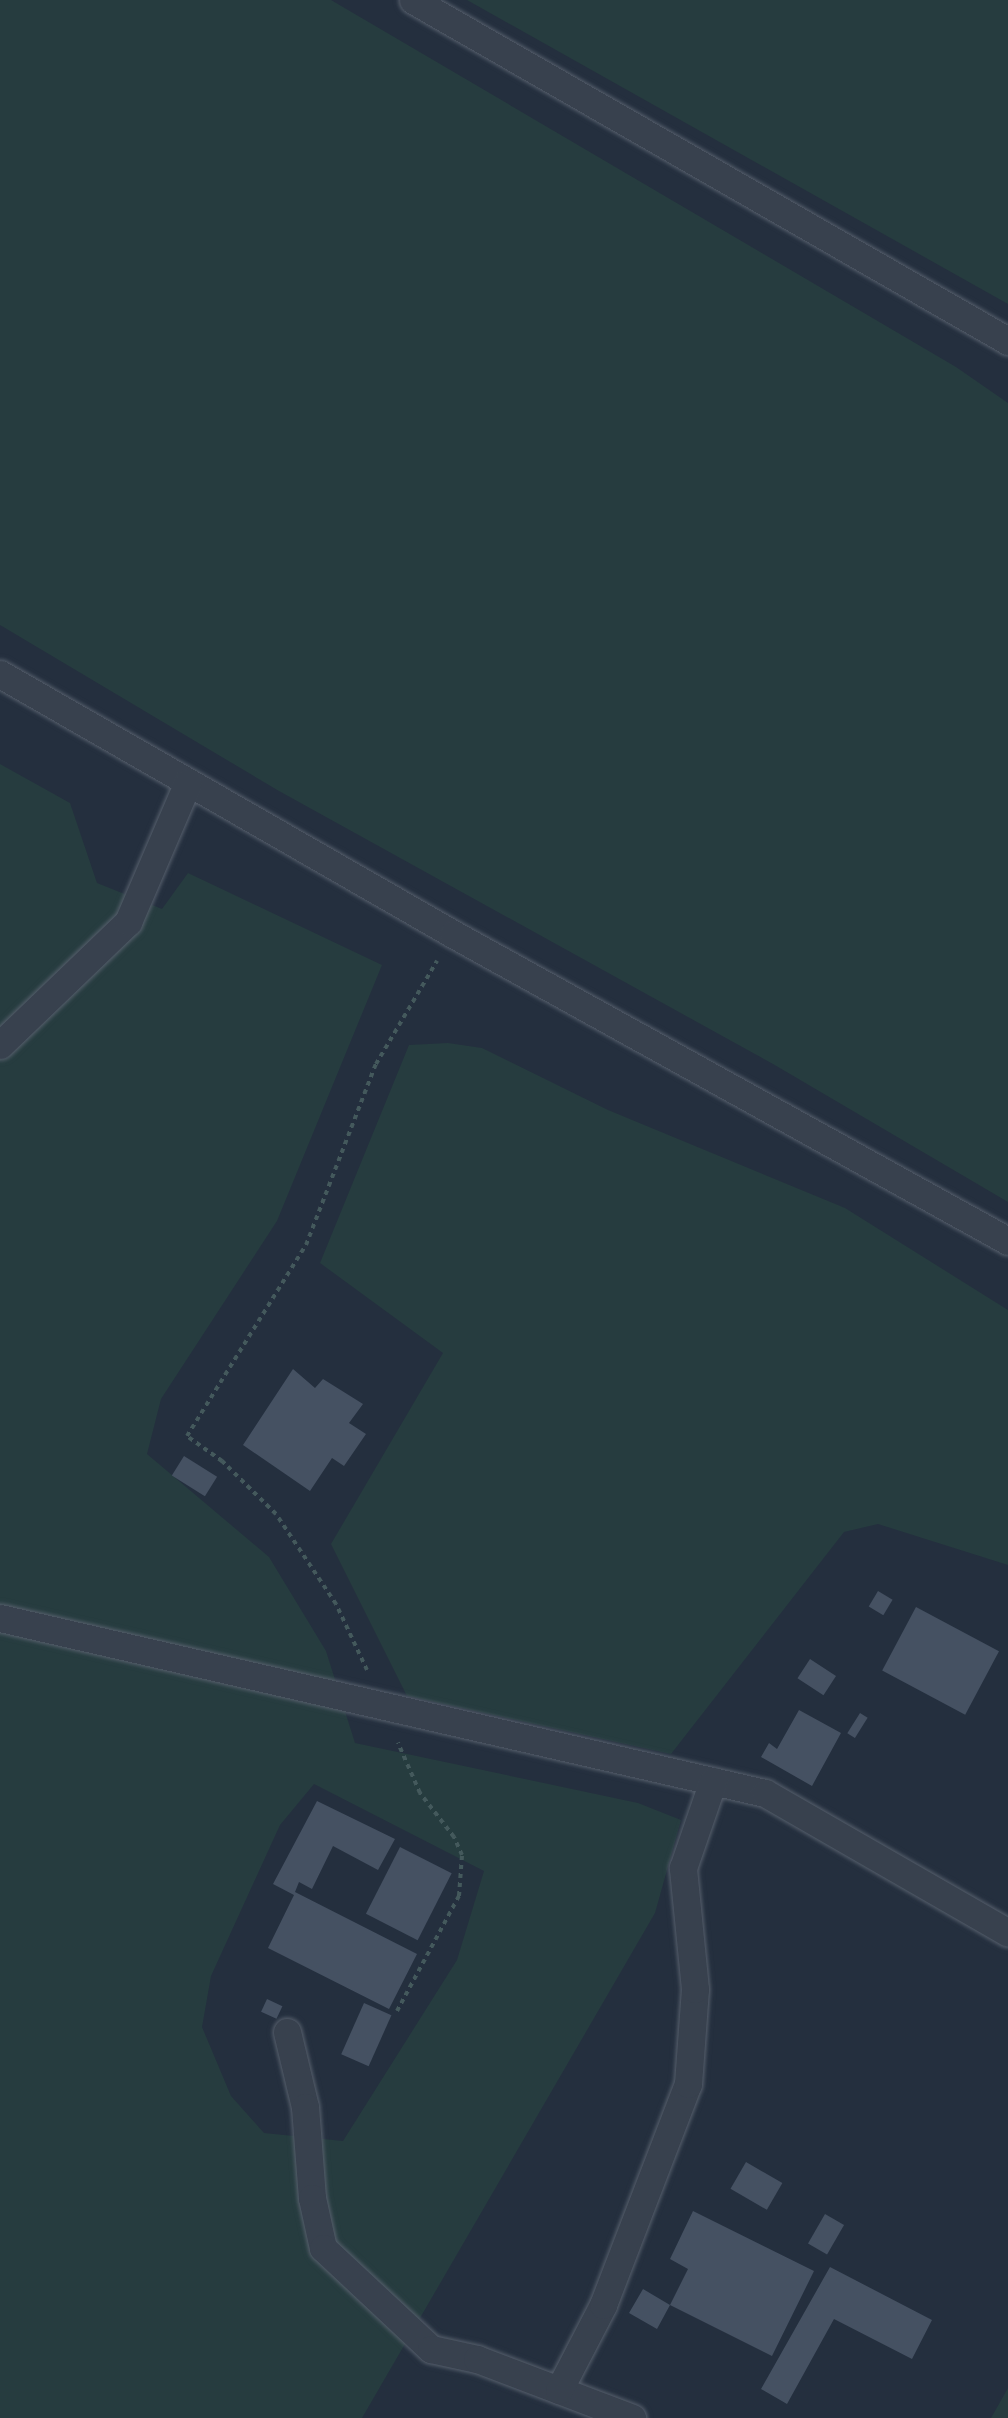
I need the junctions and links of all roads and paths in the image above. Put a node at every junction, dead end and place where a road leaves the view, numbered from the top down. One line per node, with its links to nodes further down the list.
1 (413, 0): 2 (street)
2 (1008, 341)
3 (0, 674): 4 (street)
4 (188, 782): 5 (street); 6 (street)
5 (453, 934): 7 (street); 9 (path)
6 (0, 1045)
7 (1008, 1241)
8 (0, 1618): 9 (street)
9 (384, 1706): 10 (street); 12 (path)
10 (713, 1781): 11 (street); 14 (street)
11 (1008, 1933)
12 (397, 2011)
13 (287, 2032): 14 (street)
14 (559, 2390): 15 (street)
15 (632, 2418)

